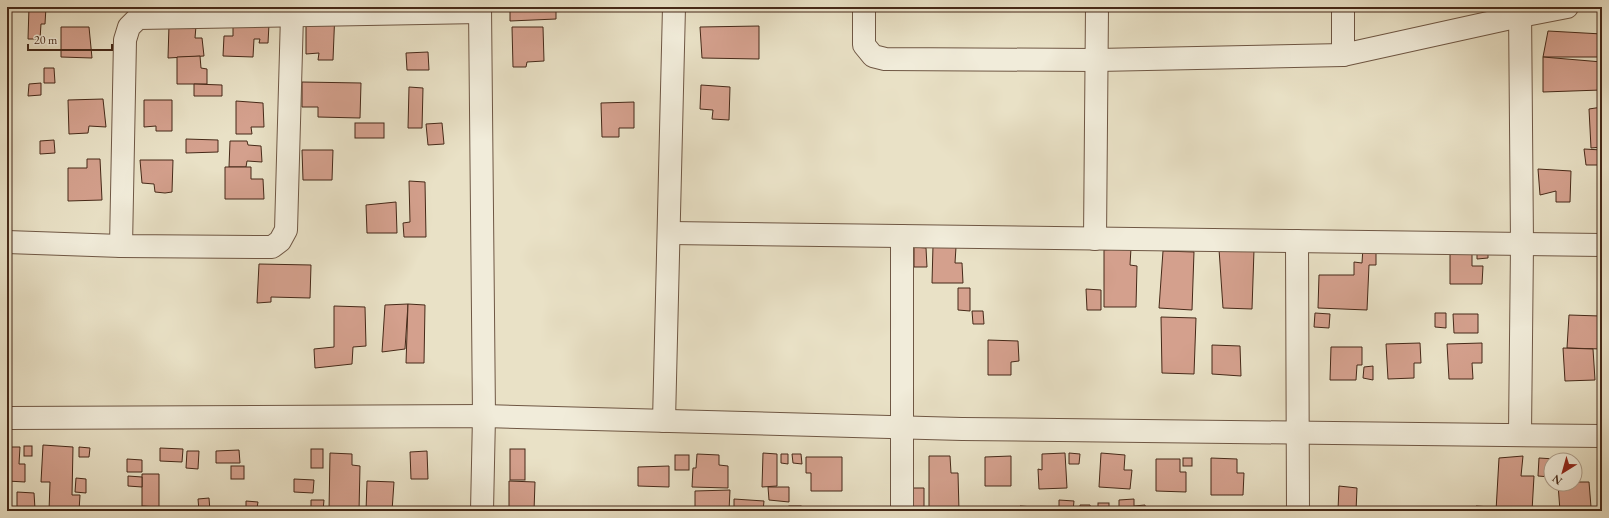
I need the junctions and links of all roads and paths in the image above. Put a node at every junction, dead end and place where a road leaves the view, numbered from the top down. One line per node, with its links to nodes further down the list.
1 (674, 7): 11 (street)
2 (864, 7): 10 (street)
3 (1097, 7): 10 (street)
4 (1343, 7): 9 (street)
5 (1567, 7): 7 (street)
6 (480, 10): 8 (street); 19 (street)
7 (1520, 11): 9 (street); 16 (street)
8 (292, 15): 18 (street); 18 (street)
9 (1343, 55): 10 (street)
10 (1097, 60): 13 (street)
11 (670, 233): 12 (street); 21 (street)
12 (902, 236): 13 (street); 22 (street)
13 (1096, 239): 14 (street)
14 (1297, 241): 16 (street); 23 (street)
15 (7, 242): 18 (street)
16 (1522, 244): 17 (street); 24 (street)
17 (1602, 245)
18 (121, 246)
19 (484, 416): 20 (street); 21 (street); 26 (street)
20 (7, 418)
21 (664, 421): 22 (street)
22 (901, 427): 23 (street); 27 (street)
23 (1297, 432): 24 (street); 28 (street)
24 (1520, 435): 25 (street)
25 (1602, 436)
26 (482, 511)
27 (902, 511)
28 (1298, 511)

